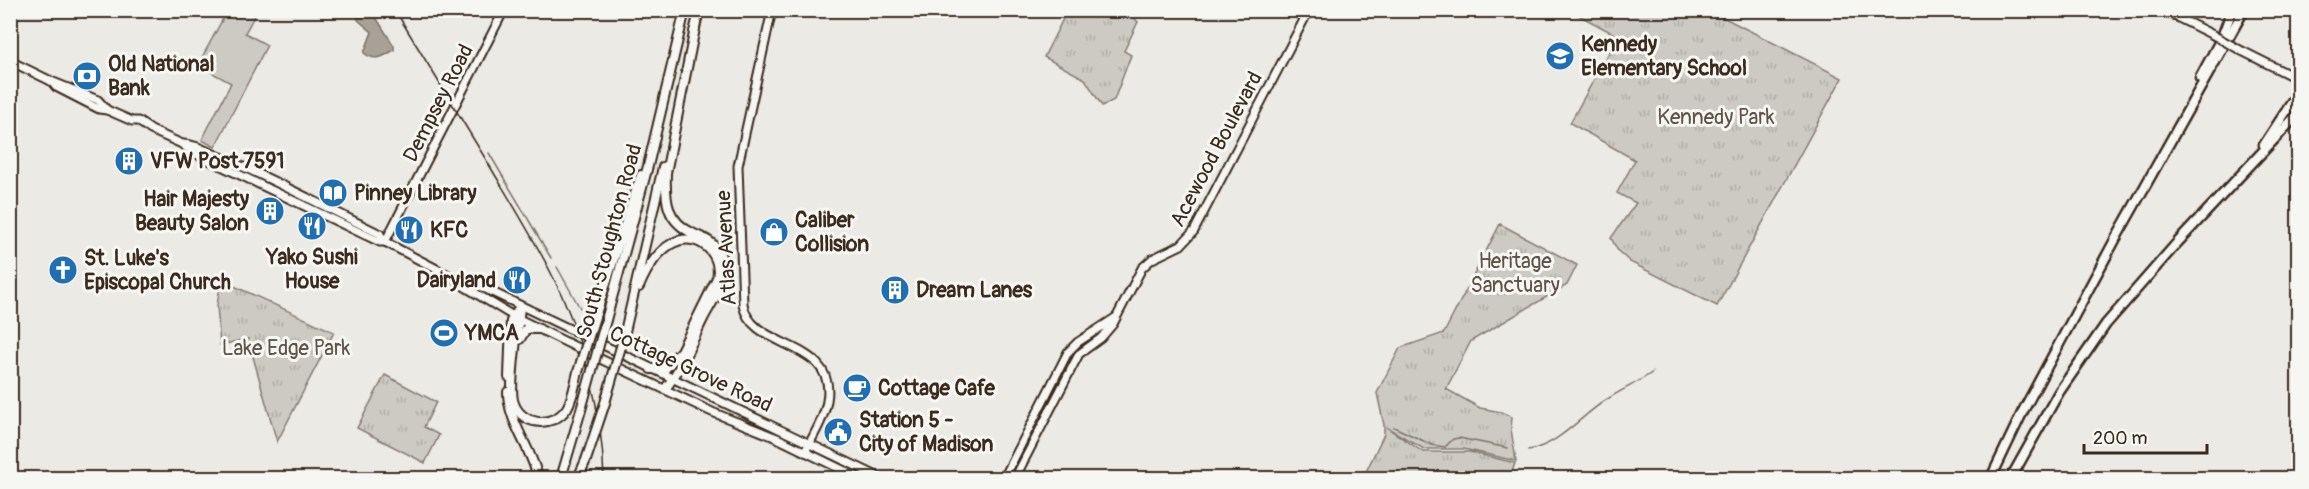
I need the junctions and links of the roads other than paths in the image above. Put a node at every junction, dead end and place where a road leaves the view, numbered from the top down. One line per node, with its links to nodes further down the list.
1 (504, 10): 17 (street, Dempsey Road)
2 (685, 10): 13 (main road, South Stoughton Road)
3 (699, 10): 9 (main road, South Stoughton Road)
4 (772, 10): 29 (street, Atlas Avenue)
5 (1309, 10): 21 (street, Acewood Boulevard)
6 (2163, 10): 11 (street, bridge)
7 (2232, 10): 16 (highway)
8 (2244, 10): 16 (highway)
9 (695, 28): 20 (main road, South Stoughton Road); 27 (main road)
10 (10, 62): 17 (street, Cottage Grove Road)
11 (2295, 77)
12 (2298, 93): 15 (highway)
13 (660, 114): 25 (main road, bridge); 32 (main road, South Stoughton Road, bridge)
14 (2298, 114): 15 (highway)
15 (2247, 170): 39 (highway)
16 (2116, 238): 38 (highway)
17 (385, 242): 18 (street, Cottage Grove Road)
18 (454, 278): 19 (street, Cottage Grove Road); 22 (street, Cottage Grove Road)
19 (520, 307): 22 (main road); 26 (street, Cottage Grove Road)
20 (630, 310): 24 (main road); 33 (main road, South Stoughton Road, bridge)
21 (1117, 316): 36 (street, Acewood Boulevard); 37 (street, Acewood Boulevard)
22 (516, 317): 23 (street, Cottage Grove Road); 25 (main road); 31 (main road)
23 (539, 329): 25 (main road); 28 (street, Cottage Grove Road)
24 (683, 348): 26 (main road); 27 (main road)
25 (515, 361)
26 (651, 369): 27 (street, Cottage Grove Road)
27 (671, 378): 28 (main road); 29 (street, Cottage Grove Road)
28 (665, 389): 30 (street, Cottage Grove Road)
29 (809, 443): 30 (street, Atlas Avenue); 35 (street, Cottage Grove Road)
30 (805, 452): 34 (street, Cottage Grove Road)
31 (538, 478)
32 (561, 478)
33 (578, 478)
34 (859, 478)
35 (880, 478)
36 (1004, 478)
37 (1014, 478)
38 (1991, 478)
39 (2011, 478)

